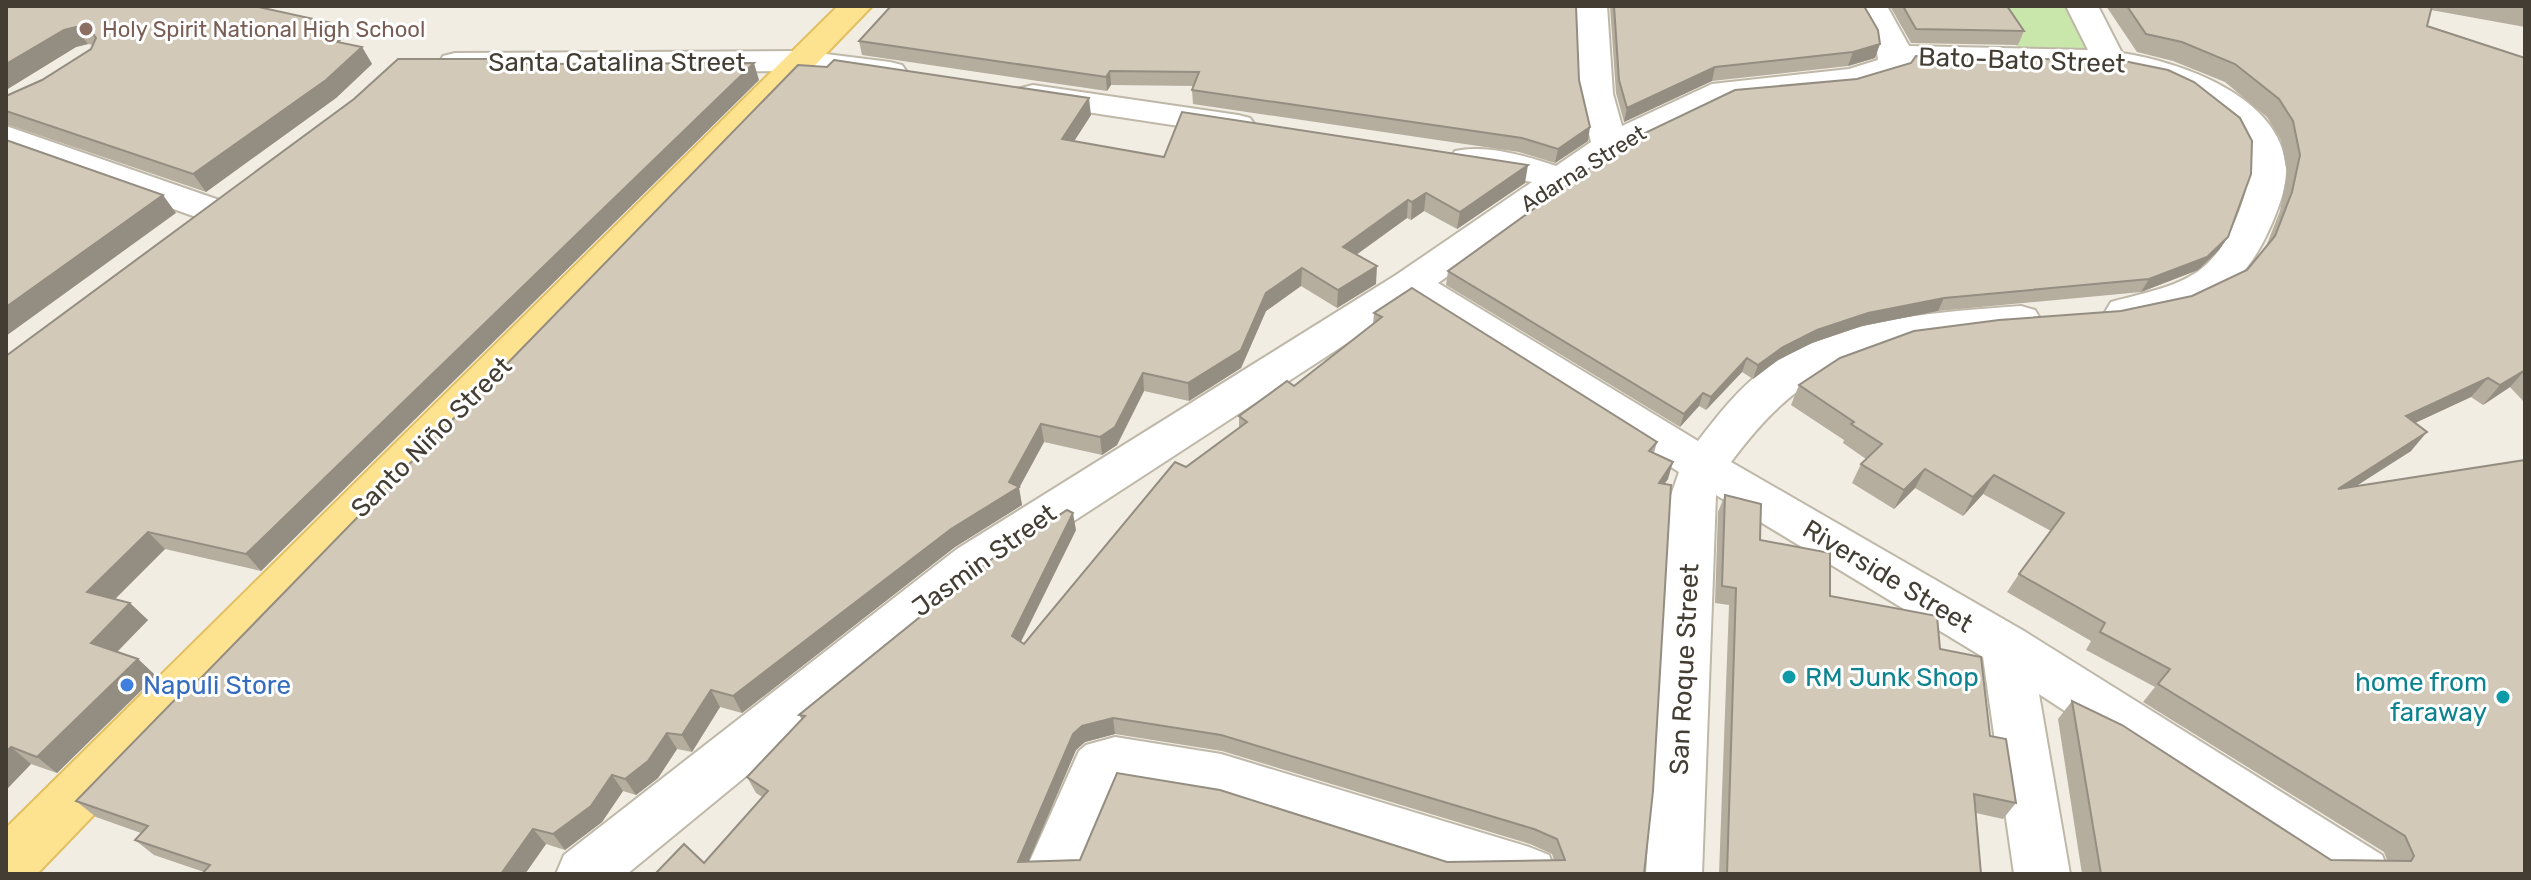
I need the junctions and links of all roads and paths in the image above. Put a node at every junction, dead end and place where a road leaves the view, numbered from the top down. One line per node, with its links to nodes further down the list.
1 (856, 6): 7 (main road, Santo Niño Street)
2 (1591, 6): 13 (street)
3 (1871, 6): 5 (street)
4 (2082, 6): 6 (street)
5 (1896, 56): 6 (street, Bato-Bato Street); 13 (street, Adarna Street)
6 (2109, 59): 18 (street, Bato-Bato Street)
7 (802, 61): 8 (street, Santa Catalina Street); 9 (street, Santa Catalina Street); 20 (main road, Santo Niño Street)
8 (429, 63)
9 (923, 77)
10 (999, 89): 11 (street)
11 (1274, 130)
12 (6, 137): 16 (street)
13 (1610, 145): 15 (street, Adarna Street)
14 (1442, 155): 15 (street)
15 (1560, 179): 17 (street, Adarna Street)
16 (171, 237)
17 (1410, 284): 18 (street, Riverside Street); 21 (street, Jasmin Street)
18 (1703, 466): 19 (street, Riverside Street); 24 (street, San Roque Street)
19 (2006, 646): 25 (street); 26 (street, Riverside Street)
20 (6, 867)
21 (584, 874)
22 (1052, 874): 23 (street)
23 (1529, 874)
24 (1674, 874)
25 (2042, 874)
26 (2362, 874)

